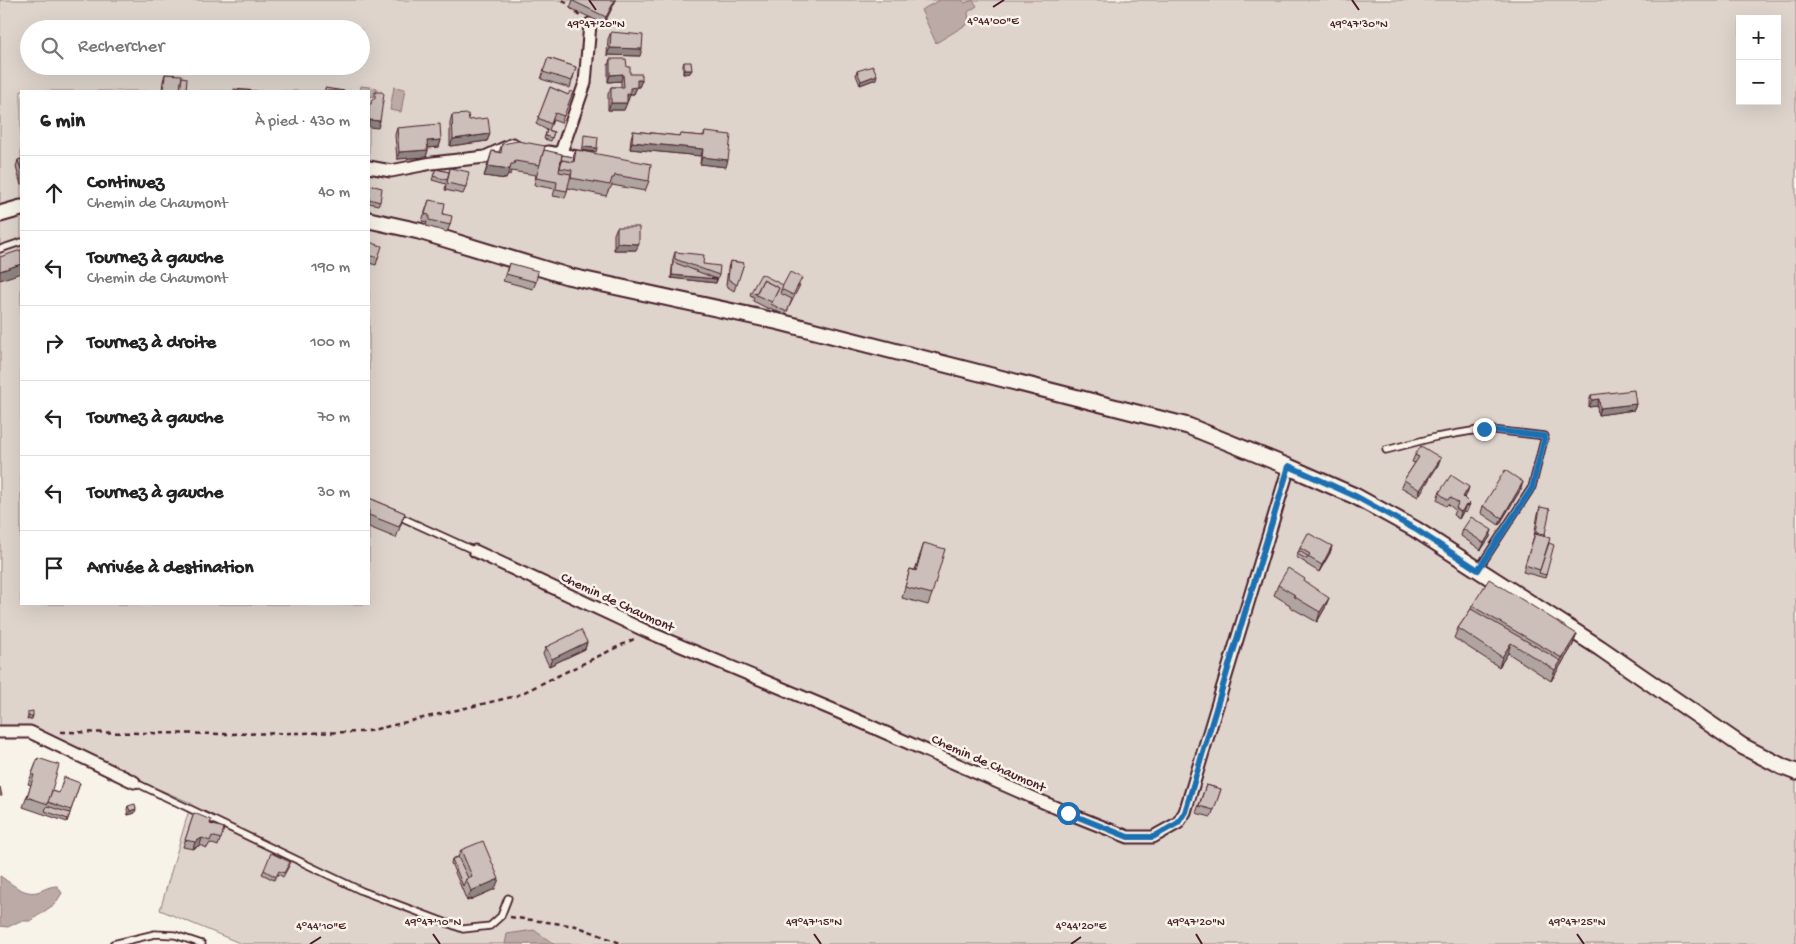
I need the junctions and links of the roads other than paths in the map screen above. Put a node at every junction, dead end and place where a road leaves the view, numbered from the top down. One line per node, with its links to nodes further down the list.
1 (590, 24): 4 (street)
2 (522, 146): 6 (street)
3 (541, 151): 4 (street)
4 (560, 155): 5 (street)
5 (598, 161)
6 (370, 167)
7 (20, 208): 8 (street)
8 (0, 214)
9 (370, 220): 13 (street)
10 (20, 242): 11 (lane)
11 (0, 249)
12 (1386, 450): 16 (lane)
13 (1289, 466): 15 (street, Chemin de Chaumont); 16 (street)
14 (386, 511): 15 (lane)
15 (475, 551)
16 (1478, 570): 18 (street)
17 (0, 732): 19 (street)
18 (1796, 772)
19 (134, 782): 20 (lane)
20 (508, 898)
21 (113, 944): 22 (lane)
22 (202, 944)

